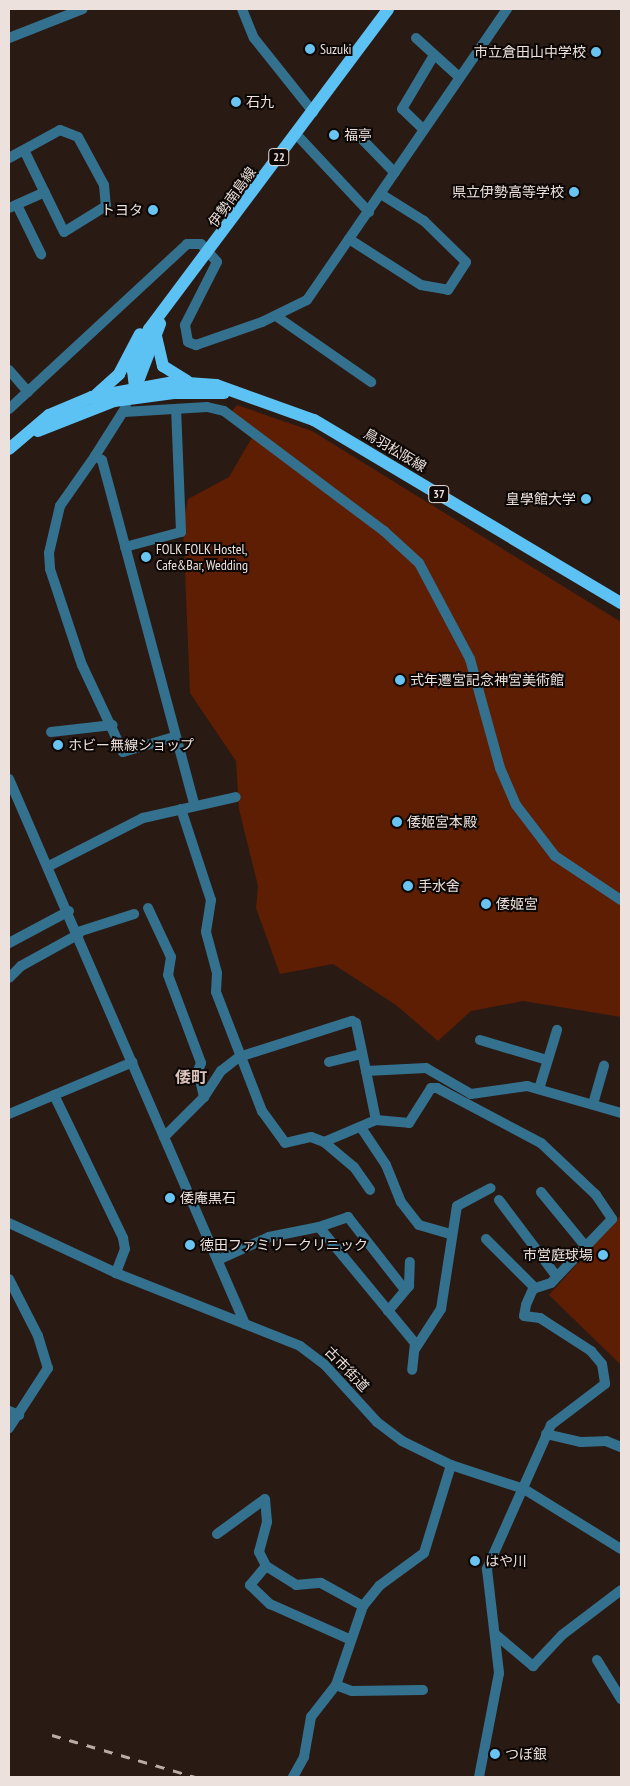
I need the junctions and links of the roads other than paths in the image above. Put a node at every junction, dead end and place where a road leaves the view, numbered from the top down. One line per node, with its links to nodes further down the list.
1 (83, 9): 5 (street)
2 (242, 9): 9 (street)
3 (388, 9): 9 (main road, 伊勢南島線 / 22)
4 (506, 9): 8 (street)
5 (9, 38)
6 (416, 38): 7 (street)
7 (434, 55): 8 (street); 10 (street)
8 (458, 76): 10 (street)
9 (313, 112): 11 (main road, 伊勢南島線 / 22)
10 (423, 129): 15 (street)
11 (296, 134): 19 (street); 21 (main road, 伊勢南島線 / 22)
12 (357, 134): 15 (street)
13 (24, 150): 14 (street); 16 (street); 16 (street)
14 (9, 158)
15 (395, 173): 17 (street)
16 (45, 192): 18 (street)
17 (381, 194): 19 (street); 20 (street)
18 (13, 206): 22 (street)
19 (369, 212): 20 (street)
20 (349, 239): 24 (street)
21 (211, 252): 23 (main road, 伊勢南島線 / 22); 24 (street); 29 (street)
22 (42, 254)
23 (170, 304): 25 (main road, 伊勢南島線 / 22); 30 (main road, 伊勢南島線 / 22); 32 (main road)
24 (276, 316): 27 (street)
25 (156, 334): 28 (main road); 30 (main road, 伊勢南島線 / 22)
26 (9, 370): 29 (street)
27 (371, 382)
28 (192, 383): 30 (main road, 鳥羽松阪線 / 37); 31 (main road, 鳥羽松阪線 / 37)
29 (28, 392): 33 (street)
30 (133, 393): 31 (main road, 鳥羽松阪線 / 37); 32 (main road); 35 (street); 36 (main road)
31 (251, 396): 39 (main road, 鳥羽松阪線 / 37)
32 (92, 397): 36 (main road)
33 (9, 409)
34 (176, 410): 35 (street); 38 (street); 48 (street)
35 (124, 412): 37 (street)
36 (9, 448)
37 (95, 456): 38 (street); 40 (street)
38 (125, 547): 42 (street)
39 (621, 603)
40 (113, 726): 41 (street); 42 (street)
41 (51, 732)
42 (174, 738): 45 (street)
43 (9, 780): 47 (street)
44 (236, 797): 45 (street)
45 (195, 806): 46 (street)
46 (181, 809): 47 (street); 58 (street)
47 (50, 866): 50 (street)
48 (621, 900)
49 (148, 908): 66 (street)
50 (69, 911): 52 (street); 53 (street)
51 (134, 914): 52 (street)
52 (78, 933): 54 (street); 60 (street)
53 (9, 944)
54 (9, 978)
55 (557, 1030): 59 (street)
56 (480, 1040): 59 (street)
57 (362, 1054): 58 (street); 61 (street); 63 (street)
58 (239, 1057): 66 (street); 73 (street)
59 (547, 1060): 64 (street)
60 (133, 1062): 65 (street); 72 (street)
61 (329, 1062)
62 (604, 1066): 67 (street)
63 (366, 1071): 64 (street); 70 (street)
64 (539, 1089): 67 (street)
65 (54, 1095): 69 (street); 85 (street)
66 (204, 1097): 72 (street)
67 (593, 1104): 68 (street)
68 (621, 1113)
69 (9, 1114)
70 (376, 1120): 71 (street); 82 (street)
71 (362, 1129): 73 (street); 80 (street)
72 (164, 1137): 83 (street)
73 (324, 1142): 75 (street)
74 (491, 1188): 80 (street)
75 (370, 1190)
76 (541, 1192): 82 (street)
77 (499, 1200): 86 (street)
78 (9, 1223): 85 (street, 古市街道)
79 (319, 1227): 83 (street); 89 (street); 90 (street)
80 (451, 1234): 92 (street)
81 (486, 1239): 88 (street)
82 (586, 1247): 86 (street)
83 (218, 1260): 91 (street)
84 (410, 1262): 89 (street)
85 (116, 1273): 91 (street, 古市街道)
86 (557, 1277): 88 (street)
87 (9, 1279): 95 (street)
88 (535, 1288): 97 (street)
89 (406, 1290): 90 (street)
90 (388, 1311): 92 (street)
91 (245, 1324): 99 (street, 古市街道)
92 (416, 1350): 93 (street)
93 (412, 1370)
94 (9, 1411): 95 (street)
95 (19, 1415): 96 (street)
96 (9, 1428)
97 (546, 1434): 98 (street); 100 (street)
98 (621, 1447)
99 (451, 1465): 100 (street, 古市街道); 105 (street)
100 (524, 1488): 102 (street, 古市街道); 106 (street)
101 (216, 1534): 103 (street)
102 (621, 1549)
103 (266, 1566): 105 (street); 107 (street)
104 (621, 1590): 106 (street)
105 (362, 1606): 107 (street)
106 (495, 1634): 113 (street)
107 (349, 1639): 109 (street)
108 (597, 1660): 111 (street)
109 (336, 1685): 110 (street); 112 (street)
110 (423, 1690)
111 (621, 1699)
112 (293, 1777)
113 (479, 1777)

